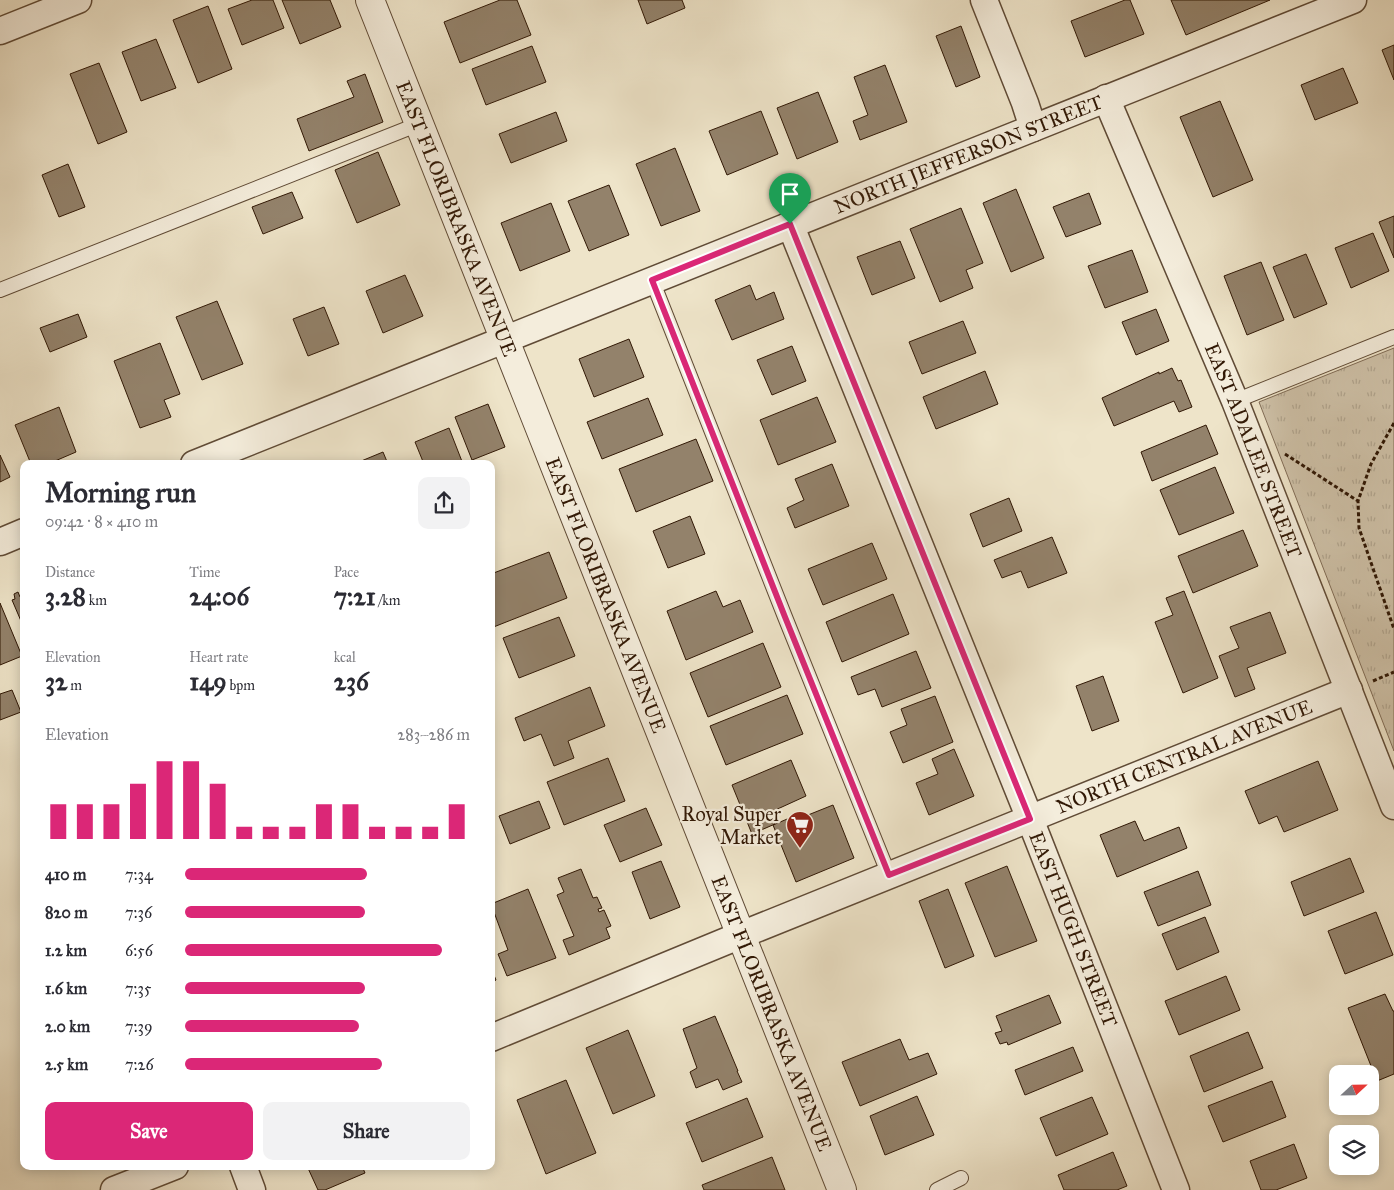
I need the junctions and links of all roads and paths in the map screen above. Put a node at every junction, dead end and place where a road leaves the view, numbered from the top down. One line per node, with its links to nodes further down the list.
1 (78, 0): 5 (street)
2 (370, 0): 7 (street, EAST FLORIBRASKA AVENUE)
3 (984, 0): 8 (street)
4 (1353, 0): 6 (street, NORTH JEFFERSON STREET)
5 (0, 31)
6 (1106, 98): 8 (street, NORTH JEFFERSON STREET); 14 (street, EAST ADALEE STREET)
7 (419, 124): 11 (lane); 13 (street, EAST FLORIBRASKA AVENUE)
8 (1033, 128): 9 (street, NORTH JEFFERSON STREET)
9 (790, 224): 10 (street, NORTH JEFFERSON STREET); 24 (street, EAST HUGH STREET)
10 (652, 280): 13 (street, NORTH JEFFERSON STREET); 25 (lane)
11 (0, 290)
12 (1394, 337): 14 (lane)
13 (504, 339): 17 (street, NORTH JEFFERSON STREET); 26 (street, EAST FLORIBRASKA AVENUE)
14 (1235, 401): 22 (street, EAST ADALEE STREET)
15 (1394, 423): 18 (path)
16 (1284, 454): 18 (path)
17 (204, 460)
18 (1358, 501): 21 (path)
19 (20, 534): 20 (street)
20 (0, 542)
21 (1394, 628)
22 (1349, 690): 23 (street, EAST ADALEE STREET); 24 (street, NORTH CENTRAL AVENUE)
23 (1394, 806)
24 (1030, 819): 25 (street, NORTH CENTRAL AVENUE); 35 (street, EAST HUGH STREET)
25 (889, 875): 26 (street, NORTH CENTRAL AVENUE)
26 (741, 935): 27 (street, NORTH CENTRAL AVENUE); 33 (street, EAST FLORIBRASKA AVENUE)
27 (495, 1036)
28 (165, 1170): 31 (street)
29 (244, 1170): 32 (street)
30 (961, 1178): 34 (lane)
31 (114, 1190)
32 (252, 1190)
33 (842, 1190)
34 (937, 1190)
35 (1176, 1190)

